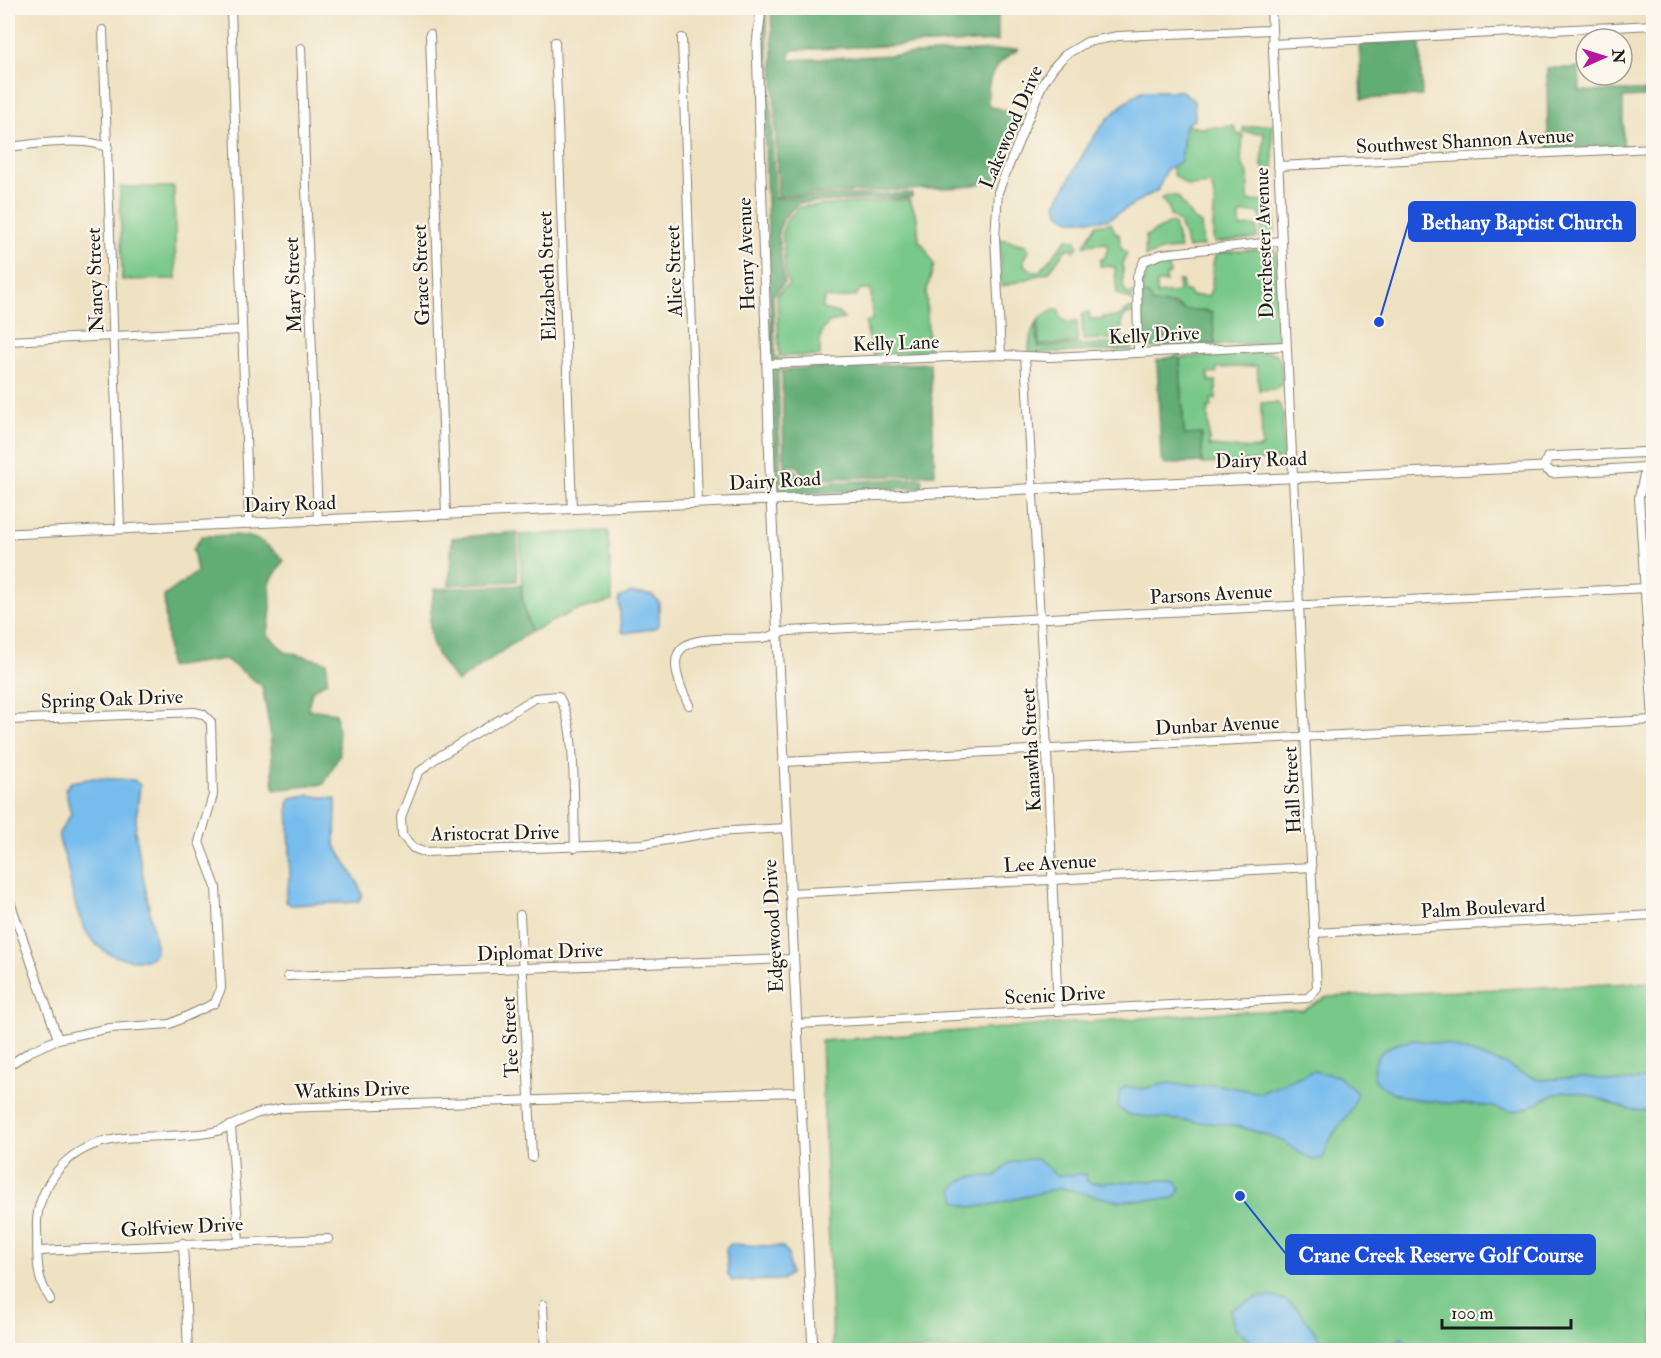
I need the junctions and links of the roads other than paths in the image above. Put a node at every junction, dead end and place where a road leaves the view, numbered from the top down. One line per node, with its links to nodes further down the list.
1 (761, 8): 24 (street, Henry Avenue)
2 (1271, 8): 6 (street, Dorchester Avenue)
3 (231, 9): 17 (street)
4 (1653, 25): 10 (street)
5 (103, 30): 13 (street, Nancy Street)
6 (1271, 30): 10 (street, Dorchester Avenue); 22 (street, Lakewood Drive)
7 (430, 34): 33 (street, Grace Street)
8 (682, 38): 31 (street, Alice Street)
9 (555, 42): 32 (street, Elizabeth Street)
10 (1272, 44): 15 (street, Dorchester Avenue)
11 (301, 48): 34 (street, Mary Street)
12 (8, 147): 13 (street)
13 (108, 148): 18 (street, Nancy Street)
14 (1653, 148): 15 (street, Southwest Shannon Avenue)
15 (1278, 166): 16 (street, Dorchester Avenue)
16 (1281, 241): 20 (street, Dorchester Avenue); 21 (street)
17 (241, 330): 18 (street); 35 (street)
18 (114, 337): 19 (street); 36 (street, Nancy Street)
19 (8, 341)
20 (1285, 346): 21 (street, Kelly Drive); 28 (street, Dorchester Avenue)
21 (1138, 352): 23 (street, Kelly Drive)
22 (1001, 355): 23 (street, Kelly Lane); 24 (street, Kelly Lane)
23 (1025, 356): 29 (street, Kanawha Street)
24 (767, 364): 30 (street, Henry Avenue)
25 (1651, 452): 26 (street, Dairy Road); 27 (street)
26 (1544, 467): 27 (street, Dairy Road); 28 (street, Dairy Road)
27 (1649, 468): 38 (street)
28 (1292, 477): 29 (street, Dairy Road); 39 (street, Hall Street)
29 (1034, 488): 30 (street, Dairy Road); 40 (street, Kanawha Street)
30 (771, 500): 31 (street, Dairy Road); 41 (street, Edgewood Drive)
31 (699, 503): 32 (street, Dairy Road)
32 (572, 509): 33 (street, Dairy Road)
33 (446, 514): 34 (street, Dairy Road)
34 (318, 521): 35 (street, Dairy Road)
35 (249, 524): 36 (street, Dairy Road)
36 (120, 529): 37 (street, Dairy Road)
37 (8, 534)
38 (1646, 588): 39 (street, Parsons Avenue); 44 (street)
39 (1299, 605): 40 (street, Parsons Avenue); 45 (street, Hall Street)
40 (1041, 619): 41 (street, Parsons Avenue); 46 (street, Kanawha Street)
41 (777, 633): 42 (street, Parsons Avenue); 47 (street, Edgewood Drive)
42 (688, 705)
43 (8, 720): 63 (street, Spring Oak Drive)
44 (1653, 720): 45 (street, Dunbar Avenue)
45 (1306, 737): 46 (street, Dunbar Avenue); 50 (street, Hall Street)
46 (1047, 749): 47 (street, Dunbar Avenue); 51 (street, Kanawha Street)
47 (783, 762): 48 (street, Edgewood Drive)
48 (786, 828): 49 (street, Aristocrat Drive); 52 (street, Edgewood Drive)
49 (575, 848): 49 (street, Aristocrat Drive)
50 (1312, 867): 51 (street, Lee Avenue); 56 (street, Hall Street)
51 (1053, 880): 52 (street, Lee Avenue); 61 (street, Kanawha Street)
52 (789, 893): 57 (street, Edgewood Drive)
53 (8, 896): 63 (street)
54 (520, 915): 58 (street, Tee Street)
55 (1653, 915): 56 (street, Palm Boulevard)
56 (1314, 933): 60 (street, Hall Street)
57 (792, 959): 58 (street, Diplomat Drive); 62 (street, Edgewood Drive)
58 (523, 969): 59 (street, Diplomat Drive); 66 (street, Tee Street)
59 (288, 976)
60 (1315, 993): 61 (street, Scenic Drive)
61 (1058, 1011): 62 (street, Scenic Drive)
62 (796, 1024): 65 (street, Edgewood Drive)
63 (58, 1038): 64 (street, Spring Oak Drive)
64 (8, 1066)
65 (799, 1092): 66 (street, Watkins Drive); 77 (street, Edgewood Drive)
66 (530, 1101): 67 (street, Watkins Drive); 68 (street, Tee Street)
67 (231, 1126): 70 (street); 72 (street, Watkins Drive)
68 (532, 1157)
69 (328, 1239): 70 (street, Golfview Drive)
70 (239, 1241): 71 (street, Golfview Drive)
71 (183, 1243): 72 (street, Golfview Drive); 75 (street)
72 (38, 1251): 73 (street, Watkins Drive)
73 (50, 1299)
74 (543, 1305): 76 (street)
75 (188, 1350)
76 (545, 1350)
77 (813, 1350)

